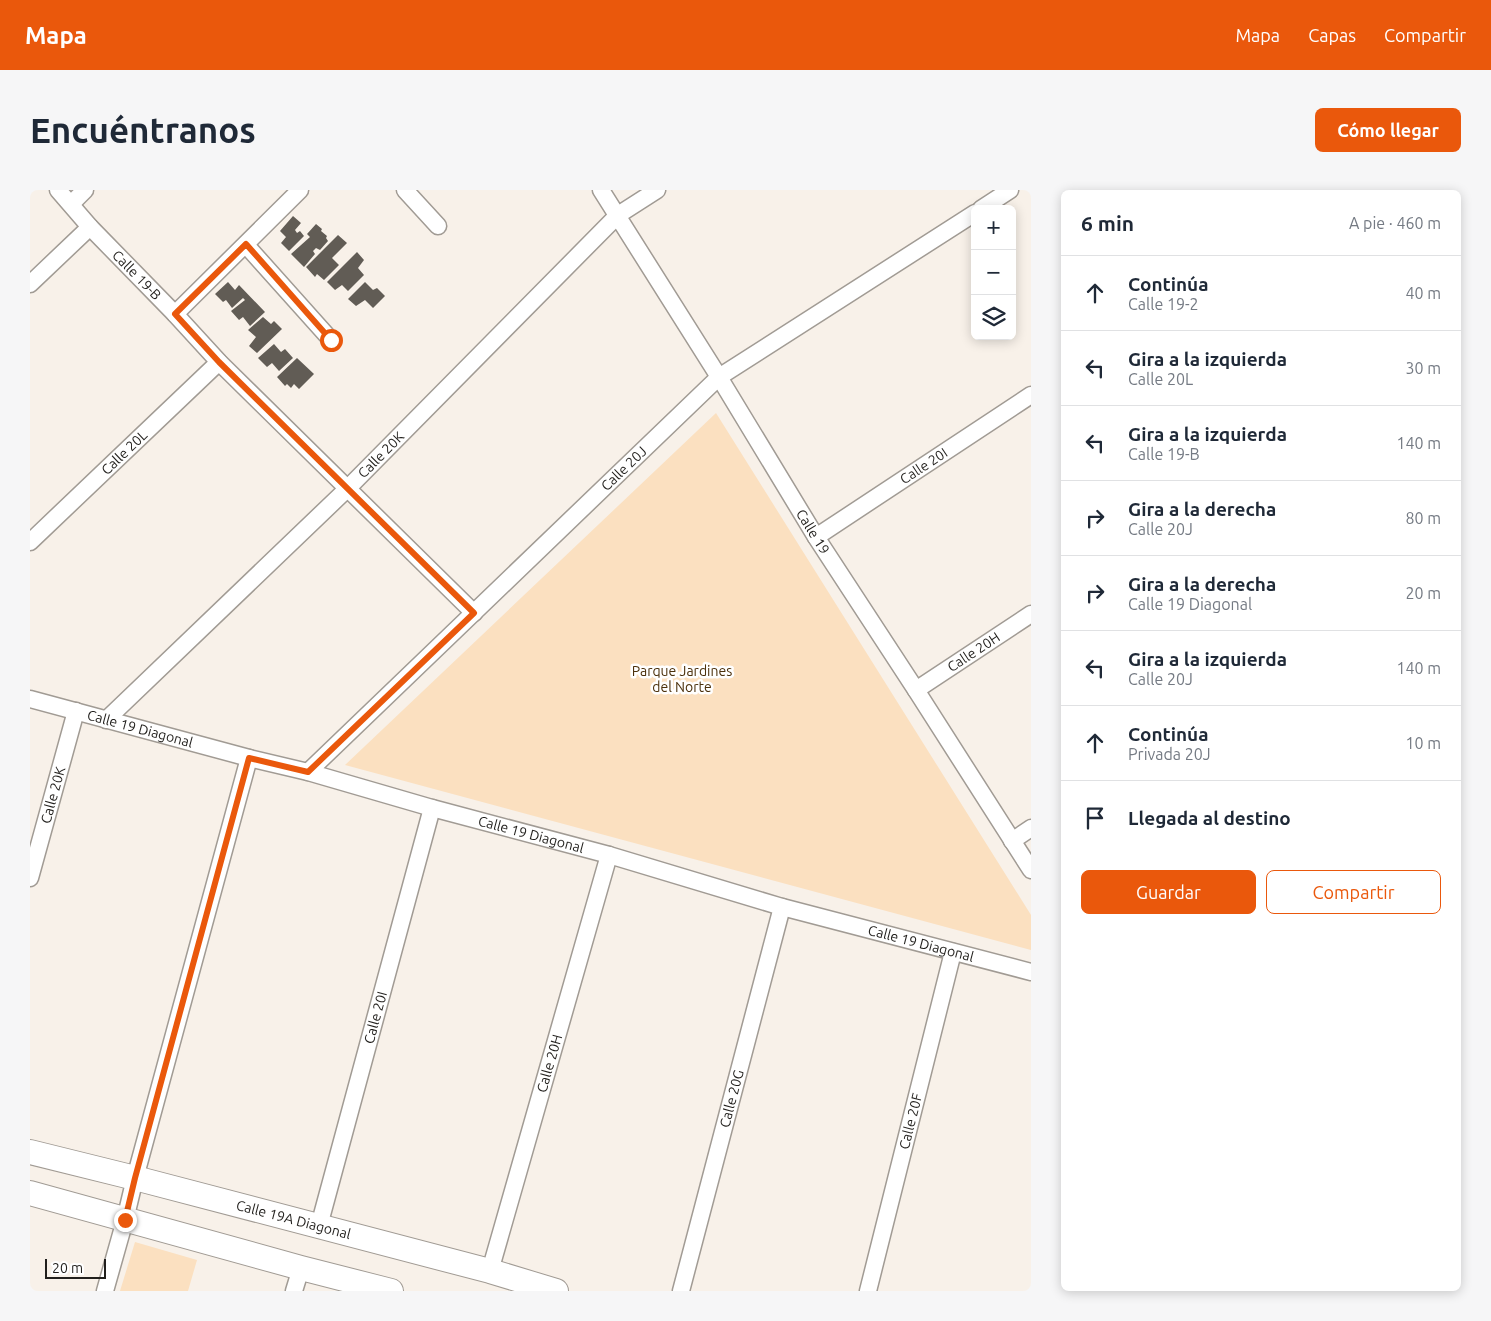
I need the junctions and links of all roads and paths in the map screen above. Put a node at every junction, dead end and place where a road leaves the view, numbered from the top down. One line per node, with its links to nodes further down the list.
1 (58, 190): 8 (street, Calle 19-B)
2 (85, 190): 8 (street)
3 (300, 190): 14 (street)
4 (405, 190): 12 (street)
5 (601, 190): 10 (street, Calle 19)
6 (657, 190): 10 (street, Calle 20K)
7 (1010, 190): 9 (street)
8 (71, 204): 13 (street, Calle 19-B)
9 (987, 205)
10 (618, 215): 19 (street, Calle 19); 21 (street, Calle 20K)
11 (971, 216): 19 (street, Calle 20J)
12 (438, 226)
13 (90, 227): 15 (street); 16 (street, Calle 19-B)
14 (246, 244): 16 (street); 17 (street)
15 (30, 284)
16 (175, 314): 18 (street, Calle 19-B)
17 (331, 340)
18 (219, 362): 21 (street, Calle 19-B); 23 (street, Calle 20L)
19 (719, 377): 22 (street, Calle 19); 24 (street, Calle 20J)
20 (1031, 395): 22 (street, Calle 20I)
21 (347, 489): 24 (street, Calle 19-B); 29 (street, Calle 20K)
22 (816, 537): 26 (street, Calle 19)
23 (30, 542)
24 (474, 613): 31 (street, Calle 20J)
25 (1031, 614): 26 (street, Calle 20H)
26 (916, 690): 34 (street, Calle 19)
27 (30, 699): 28 (street, Calle 19 Diagonal)
28 (76, 711): 29 (street, Calle 19 Diagonal); 37 (street, Calle 20K)
29 (106, 720): 30 (street, Calle 19 Diagonal)
30 (249, 758): 31 (street, Calle 19 Diagonal); 42 (street)
31 (308, 772): 32 (street, Calle 19 Diagonal)
32 (432, 808): 35 (street, Calle 19 Diagonal); 45 (street, Calle 20I)
33 (1031, 828): 34 (street)
34 (1012, 840): 36 (street, Calle 19)
35 (609, 855): 38 (street, Calle 19 Diagonal); 47 (street, Calle 20H)
36 (1031, 870)
37 (30, 878)
38 (782, 907): 39 (street, Calle 19 Diagonal); 52 (street, Calle 20G)
39 (953, 952): 40 (street, Calle 19 Diagonal); 53 (street, Calle 20F)
40 (1031, 972)
41 (30, 1152): 42 (street, Calle 19A Diagonal)
42 (135, 1178): 44 (street); 45 (street, Calle 19A Diagonal)
43 (30, 1193): 44 (street)
44 (125, 1220): 46 (street); 48 (street)
45 (318, 1226): 47 (street, Calle 19A Diagonal)
46 (301, 1268): 49 (street); 50 (street)
47 (490, 1271): 51 (street, Calle 19A Diagonal)
48 (105, 1291)
49 (294, 1291)
50 (391, 1291)
51 (556, 1291)
52 (681, 1291)
53 (868, 1291)

